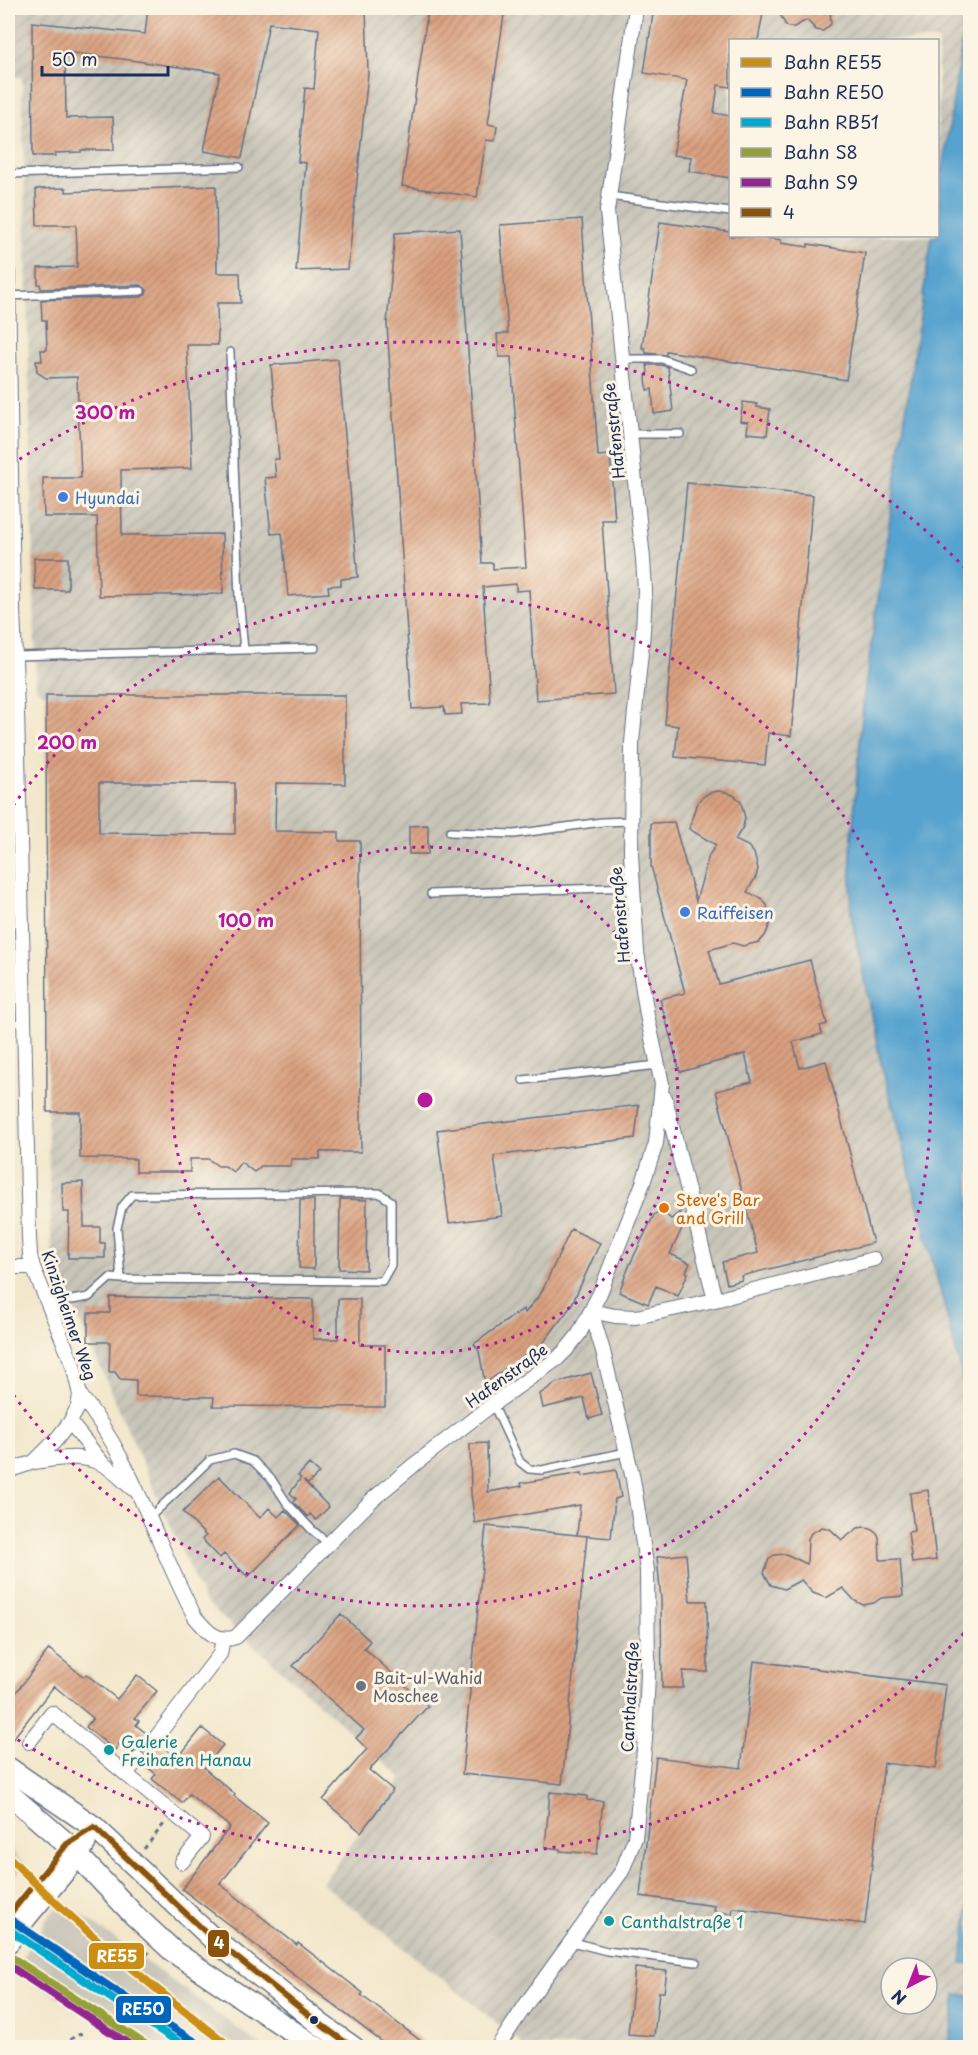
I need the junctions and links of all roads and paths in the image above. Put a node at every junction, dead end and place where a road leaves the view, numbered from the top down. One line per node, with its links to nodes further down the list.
1 (636, 8): 4 (street, Hafenstraße)
2 (239, 167): 3 (lane)
3 (8, 174)
4 (609, 196): 5 (lane); 10 (street, Hafenstraße)
5 (729, 212)
6 (8, 272): 8 (street, Kinzigheimer Weg)
7 (141, 291): 8 (lane)
8 (8, 296): 16 (street, Kinzigheimer Weg)
9 (230, 352): 15 (lane)
10 (622, 359): 11 (lane); 12 (street, Hafenstraße)
11 (691, 369)
12 (630, 434): 13 (lane); 18 (street, Hafenstraße)
13 (680, 434)
14 (315, 648): 15 (lane)
15 (244, 650): 16 (lane)
16 (15, 656): 17 (street, Kinzigheimer Weg)
17 (13, 710): 27 (street, Kinzigheimer Weg)
18 (630, 821): 19 (lane); 20 (street, Hafenstraße)
19 (450, 832)
20 (632, 886): 21 (lane); 22 (street, Hafenstraße)
21 (431, 894)
22 (658, 1065): 23 (lane); 24 (street, Hafenstraße)
23 (523, 1080)
24 (662, 1084): 29 (street); 31 (street, Hafenstraße)
25 (874, 1259): 29 (street)
26 (8, 1267): 27 (street)
27 (33, 1267): 30 (street, Kinzigheimer Weg)
28 (121, 1279): 28 (lane); 30 (lane)
29 (715, 1300): 31 (street)
30 (48, 1304): 32 (street, Kinzigheimer Weg)
31 (591, 1311): 33 (street, Hafenstraße); 35 (street, Canthalstraße)
32 (80, 1395): 34 (street, Kinzigheimer Weg); 39 (street)
33 (493, 1404): 35 (lane); 41 (street, Hafenstraße)
34 (70, 1422): 36 (street, Kinzigheimer Weg); 37 (street)
35 (626, 1452): 56 (street, Canthalstraße)
36 (34, 1462): 37 (street); 38 (street, Kinzigheimer Weg)
37 (103, 1464): 39 (street)
38 (8, 1471)
39 (137, 1493): 40 (street)
40 (149, 1518): 41 (lane); 42 (street)
41 (328, 1543): 42 (street, Hafenstraße)
42 (223, 1639): 43 (street)
43 (154, 1740)
44 (29, 1742): 47 (street)
45 (138, 1759): 47 (street)
46 (8, 1768): 50 (main road)
47 (126, 1774): 53 (street)
48 (8, 1793): 51 (main road)
49 (158, 1818): 52 (path)
50 (94, 1827): 51 (main road); 63 (main road)
51 (72, 1850): 54 (main road); 55 (main road); 62 (main road)
52 (142, 1851)
53 (182, 1862)
54 (8, 1917)
55 (8, 1942)
56 (572, 1942): 59 (lane); 64 (street, Canthalstraße)
57 (150, 1951): 58 (path)
58 (140, 1962)
59 (696, 1962)
60 (82, 2033): 61 (path)
61 (54, 2048)
62 (317, 2048)
63 (354, 2048)
64 (497, 2048)

